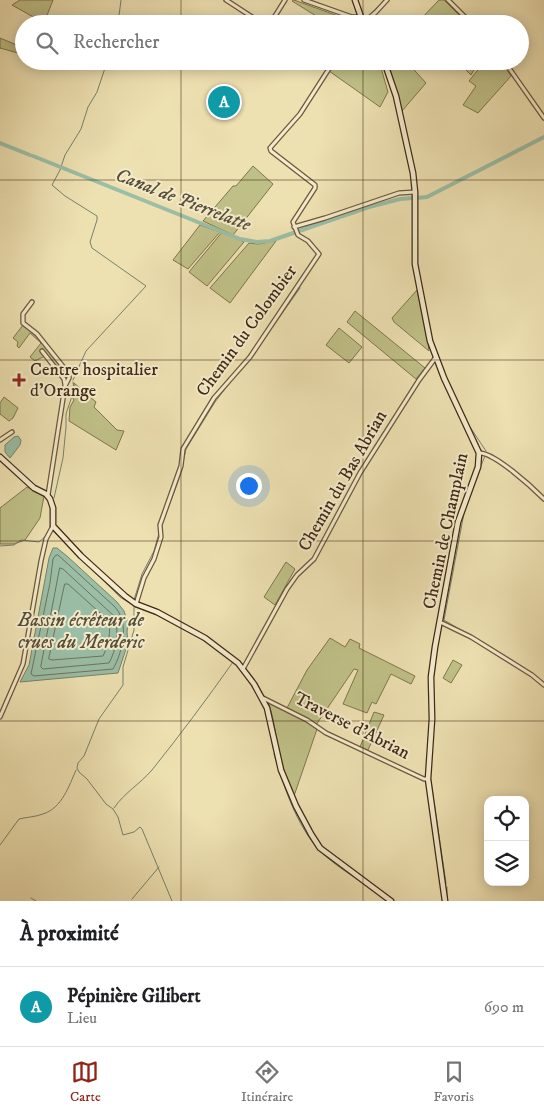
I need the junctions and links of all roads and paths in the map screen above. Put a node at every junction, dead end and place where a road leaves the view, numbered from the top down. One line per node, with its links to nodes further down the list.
1 (226, 0): 7 (street)
2 (285, 0): 8 (street)
3 (304, 0): 9 (street)
4 (355, 0): 10 (street)
5 (387, 0): 11 (street)
6 (448, 0): 12 (street)
7 (250, 15)
8 (276, 15)
9 (344, 15)
10 (361, 15)
11 (372, 15)
12 (463, 15)
13 (328, 70): 18 (street)
14 (387, 70): 17 (street, Chemin de Champlain)
15 (510, 70): 16 (street)
16 (544, 118)
17 (415, 192): 18 (street); 21 (street, Chemin de Champlain)
18 (295, 230): 30 (street, Chemin du Colombier)
19 (32, 302): 22 (street)
20 (42, 351): 22 (street)
21 (436, 357): 25 (street, Chemin de Champlain); 32 (street, Chemin du Bas Abrian)
22 (66, 386): 27 (street)
23 (12, 432): 24 (street)
24 (0, 440)
25 (479, 453): 28 (street); 31 (street, Chemin de Champlain)
26 (0, 457): 27 (street)
27 (48, 496): 29 (street)
28 (544, 499)
29 (54, 527): 30 (street); 35 (street)
30 (136, 604): 32 (street)
31 (440, 622): 33 (street); 36 (street, Chemin de Champlain)
32 (243, 669): 34 (street)
33 (544, 685)
34 (263, 698): 36 (street, Traverse d'Abrian); 37 (street)
35 (0, 717)
36 (428, 779): 38 (street, Chemin de Champlain)
37 (391, 901)
38 (445, 901)

